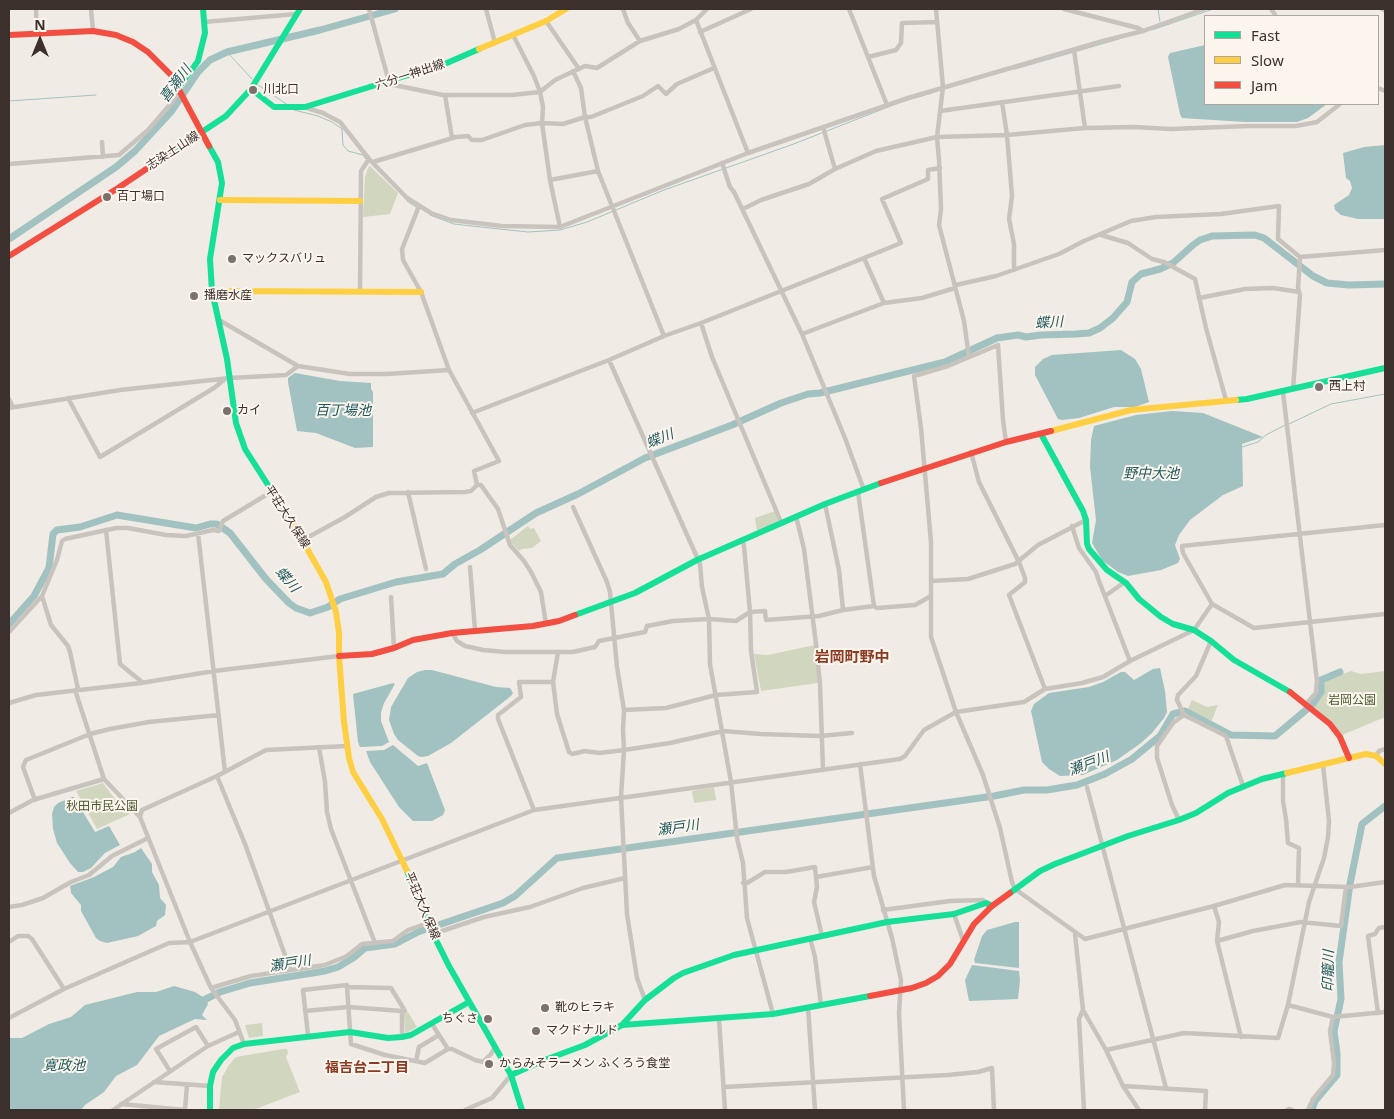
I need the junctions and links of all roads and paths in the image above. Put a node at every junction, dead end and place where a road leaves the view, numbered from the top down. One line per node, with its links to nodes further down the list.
1 (36, 9): 24 (street)
2 (91, 9): 21 (street)
3 (203, 9): 19 (street)
4 (486, 9): 28 (street)
5 (566, 9): 18 (street, 六分一神出線)
6 (623, 9): 27 (street)
7 (707, 9): 17 (street)
8 (751, 9): 23 (street)
9 (849, 9): 30 (street)
10 (936, 9): 20 (street)
11 (1064, 9): 22 (street)
12 (1204, 9): 22 (street)
13 (1382, 9): 16 (street)
14 (370, 10): 34 (street)
15 (298, 11): 19 (street); 38 (street, 志染土山線)
16 (1385, 11)
17 (696, 20): 23 (street); 27 (street)
18 (546, 21): 26 (street, 六分一神出線); 32 (street)
19 (204, 22): 37 (street)
20 (937, 22): 30 (street); 36 (street)
21 (93, 31): 24 (street, 平荘大久保線); 37 (street, 平荘大久保線)
22 (1143, 31): 29 (street)
23 (700, 32): 31 (street)
24 (37, 33): 25 (street, 平荘大久保線)
25 (9, 35)
26 (513, 35): 28 (street, 六分一神出線); 40 (street)
27 (640, 41): 32 (street)
28 (495, 43): 34 (street, 六分一神出線)
29 (1074, 50): 36 (street); 39 (street)
30 (868, 57): 44 (street)
31 (714, 68): 47 (street); 56 (street)
32 (579, 69): 33 (street)
33 (573, 71): 40 (street); 47 (street)
34 (387, 83): 41 (street); 45 (street, 六分一神出線)
35 (1119, 86): 39 (street)
36 (943, 87): 44 (street); 46 (street)
37 (180, 88): 51 (street, 平荘大久保線); 57 (street)
38 (251, 90): 45 (street, 六分一神出線); 51 (street, 志染土山線)
39 (1080, 91): 42 (street); 50 (street)
40 (540, 92): 41 (street); 48 (street)
41 (444, 95): 54 (street)
42 (1002, 102): 46 (street); 52 (street)
43 (1339, 105): 50 (street)
44 (887, 106): 49 (street)
45 (305, 107): 58 (street)
46 (940, 111): 53 (street)
47 (585, 117): 48 (street); 63 (street)
48 (542, 123): 54 (street); 64 (street)
49 (823, 127): 56 (street); 62 (street)
50 (1086, 128): 52 (street)
51 (202, 132): 65 (street, 平荘大久保線); 73 (street, 志染土山線)
52 (1007, 135): 53 (street); 76 (street)
53 (937, 137): 61 (street); 62 (street)
54 (452, 138): 58 (street)
55 (102, 142): 57 (street)
56 (748, 152): 59 (street)
57 (103, 157): 60 (street)
58 (371, 161): 66 (street); 67 (street)
59 (722, 163): 68 (street); 69 (street)
60 (9, 164)
61 (940, 168): 75 (street); 77 (street)
62 (835, 169): 69 (street)
63 (598, 171): 64 (street); 68 (street)
64 (550, 180): 70 (street)
65 (220, 200): 66 (street); 78 (street, 平荘大久保線)
66 (360, 201): 82 (street)
67 (419, 206): 70 (street); 80 (street)
68 (612, 206): 70 (street); 88 (street)
69 (743, 209): 79 (street)
70 (560, 227)
71 (1101, 235): 74 (street); 76 (street); 83 (street)
72 (1385, 250): 74 (street)
73 (9, 256)
74 (1300, 256): 81 (street)
75 (864, 258): 79 (street); 84 (street)
76 (1014, 270): 77 (street)
77 (955, 287): 84 (street); 89 (street)
78 (212, 291): 82 (street); 85 (street, 平荘大久保線)
79 (780, 291): 86 (street); 87 (street)
80 (421, 292): 82 (street); 93 (street)
81 (1299, 292): 83 (street); 95 (street)
82 (360, 293)
83 (1199, 298): 99 (street)
84 (884, 303): 87 (street)
85 (218, 320): 91 (street); 94 (street, 平荘大久保線)
86 (701, 323): 88 (street); 114 (street)
87 (802, 334): 107 (street)
88 (664, 336): 90 (street)
89 (969, 358): 103 (street); 105 (street)
90 (610, 360): 101 (street); 122 (street)
91 (298, 366): 93 (street); 94 (street)
92 (1385, 368): 95 (street)
93 (449, 370): 101 (street)
94 (228, 378): 97 (street); 97 (street); 108 (street, 平荘大久保線)
95 (1293, 389): 96 (street)
96 (1283, 392): 99 (street); 119 (street)
97 (68, 398): 100 (street)
98 (9, 399): 100 (street)
99 (1226, 400): 102 (street)
100 (11, 408)
101 (472, 413): 106 (street)
102 (1041, 434): 103 (street); 113 (street)
103 (1006, 442): 104 (street)
104 (971, 452): 105 (street); 123 (street)
105 (924, 468): 107 (street); 126 (street)
106 (477, 485): 109 (street); 141 (street)
107 (861, 491): 110 (street); 134 (street)
108 (271, 492): 118 (street); 120 (street, 平荘大久保線)
109 (408, 492): 120 (street); 125 (street)
110 (825, 504): 112 (street); 135 (street)
111 (572, 507): 132 (street)
112 (796, 516): 114 (street); 138 (street)
113 (1086, 520): 116 (street); 127 (street)
114 (781, 522): 121 (street)
115 (1385, 525): 119 (street)
116 (1072, 526): 123 (street); 130 (street)
117 (106, 530): 118 (street); 128 (street); 153 (street)
118 (198, 533): 152 (street)
119 (1299, 534): 133 (street); 140 (street)
120 (303, 540): 150 (street, 平荘大久保線)
121 (742, 540): 122 (street); 136 (street)
122 (697, 560): 132 (street); 139 (street)
123 (1019, 562): 126 (street); 155 (street)
124 (470, 567): 142 (street)
125 (426, 569)
126 (931, 581): 129 (street)
127 (1126, 583): 130 (street); 143 (street)
128 (42, 596): 144 (street); 156 (street)
129 (931, 596): 134 (street); 161 (street)
130 (1105, 596): 151 (street)
131 (391, 597): 148 (street)
132 (611, 603): 141 (street); 146 (street)
133 (1212, 604): 140 (street); 143 (street)
134 (874, 606): 135 (street)
135 (843, 610): 138 (street)
136 (750, 612): 138 (street); 139 (street); 157 (street)
137 (1385, 614): 140 (street)
138 (812, 616): 167 (street)
139 (709, 620): 146 (street); 157 (street)
140 (1309, 622): 159 (street)
141 (546, 624): 142 (street)
142 (475, 630): 145 (street)
143 (1194, 630): 147 (street); 151 (street)
144 (9, 632)
145 (452, 633): 148 (street); 149 (street)
146 (614, 637): 149 (street); 160 (street)
147 (1211, 641): 159 (street); 162 (street)
148 (394, 648): 150 (street)
149 (558, 652): 154 (street)
150 (339, 656): 152 (street); 168 (street, 平荘大久保線)
151 (1130, 660): 155 (street)
152 (214, 671): 153 (street); 163 (street)
153 (142, 682): 156 (street)
154 (553, 682): 171 (street); 187 (street)
155 (1045, 689): 161 (street)
156 (75, 690): 158 (street); 166 (street)
157 (716, 695): 160 (street); 164 (street)
158 (9, 702)
159 (1306, 704): 173 (street)
160 (624, 710): 171 (street)
161 (956, 712): 174 (street); 203 (street)
162 (1184, 714): 183 (street); 190 (street)
163 (219, 715): 166 (street); 178 (street)
164 (723, 731): 167 (street); 171 (street); 182 (street)
165 (852, 733): 167 (street)
166 (90, 734): 181 (street); 186 (street)
167 (820, 736): 177 (street)
168 (347, 746): 169 (street); 193 (street, 平荘大久保線)
169 (319, 747): 178 (street); 197 (street)
170 (1385, 748): 172 (street)
171 (624, 750): 185 (street)
172 (1376, 756): 173 (street); 175 (street)
173 (1349, 758): 176 (street)
174 (860, 764): 177 (street); 194 (street)
175 (1385, 764)
176 (1323, 765): 179 (street); 200 (street)
177 (822, 770): 182 (street)
178 (225, 772): 180 (street)
179 (1283, 774): 183 (street); 201 (street)
180 (217, 776): 189 (street); 208 (street)
181 (104, 779): 186 (street); 189 (street)
182 (731, 782): 185 (street); 199 (street)
183 (1242, 786): 190 (street)
184 (1087, 787): 192 (street)
185 (621, 797): 187 (street); 196 (street)
186 (35, 800): 188 (street)
187 (534, 810): 193 (street)
188 (9, 813)
189 (140, 817): 191 (street)
190 (1179, 820): 192 (street)
191 (148, 838): 206 (street); 221 (street)
192 (1103, 846): 203 (street); 214 (street)
193 (403, 861): 197 (street); 212 (street, 平荘大久保線)
194 (873, 867): 195 (street); 207 (street)
195 (816, 876): 199 (street); 216 (street)
196 (625, 878): 212 (street); 229 (street)
197 (351, 880): 208 (street); 222 (street)
198 (1385, 882): 202 (street)
199 (743, 883): 223 (street)
200 (1314, 884): 201 (street); 202 (street); 211 (street)
201 (1298, 885): 205 (street)
202 (1346, 886): 211 (street)
203 (1015, 889): 204 (street); 215 (street)
204 (989, 904): 207 (street); 209 (street); 218 (street)
205 (1214, 906): 214 (street); 219 (street)
206 (9, 907)
207 (883, 910): 210 (street)
208 (268, 911): 221 (street); 224 (street)
209 (954, 914): 210 (street); 218 (street)
210 (887, 922): 216 (street); 228 (street)
211 (1305, 922): 219 (street); 232 (street)
212 (431, 928): 222 (street); 230 (street, 平荘大久保線)
213 (1385, 928): 239 (street)
214 (1125, 930): 215 (street); 252 (street)
215 (1074, 934): 235 (street)
216 (822, 936): 217 (street)
217 (810, 938): 223 (street); 231 (street)
218 (963, 940): 228 (street)
219 (1217, 941): 251 (street)
220 (9, 942): 227 (street)
221 (190, 942): 226 (street); 227 (street)
222 (375, 943): 224 (street)
223 (756, 951): 229 (street); 240 (street)
224 (290, 969): 226 (street)
225 (347, 987): 233 (street); 236 (street); 237 (street)
226 (211, 988): 246 (street)
227 (64, 989): 242 (street)
228 (901, 990): 231 (street); 261 (street)
229 (645, 1000): 245 (street)
230 (469, 1002): 244 (street); 255 (street, 平荘大久保線)
231 (821, 1005): 234 (street)
232 (1288, 1005): 241 (street); 251 (street)
233 (348, 1007): 236 (street); 237 (street); 247 (street)
234 (808, 1008): 240 (street); 263 (street)
235 (1083, 1010): 257 (street); 279 (street)
236 (306, 1011): 248 (street)
237 (402, 1011): 250 (street)
238 (1385, 1012): 239 (street)
239 (1378, 1013): 241 (street)
240 (773, 1014): 243 (street)
241 (1333, 1017): 284 (street)
242 (9, 1018)
243 (719, 1019): 245 (street); 267 (street)
244 (432, 1024): 249 (street); 250 (street)
245 (622, 1025): 260 (street)
246 (239, 1032): 253 (street); 254 (street)
247 (350, 1032): 248 (street); 250 (street); 258 (street)
248 (308, 1035): 253 (street)
249 (439, 1035): 256 (street); 258 (street)
250 (402, 1037)
251 (1241, 1037): 252 (street)
252 (1154, 1039): 257 (street); 268 (street)
253 (244, 1044): 265 (street)
254 (208, 1046): 259 (street); 259 (street)
255 (495, 1047): 256 (street); 260 (street, 平荘大久保線)
256 (448, 1049): 258 (street)
257 (1106, 1050): 266 (street)
258 (416, 1061)
259 (170, 1071): 262 (street)
260 (511, 1075): 273 (street); 274 (street, 平荘大久保線)
261 (903, 1077): 263 (street); 277 (street); 278 (street)
262 (154, 1082): 264 (street); 269 (street)
263 (813, 1082): 267 (street); 276 (street)
264 (186, 1085): 265 (street); 271 (street)
265 (210, 1086): 272 (street)
266 (1123, 1086): 268 (street); 280 (street)
267 (724, 1087): 275 (street)
268 (1166, 1088): 281 (street)
269 (121, 1104): 270 (street); 271 (street)
270 (113, 1110)
271 (185, 1110)
272 (210, 1110)
273 (465, 1110)
274 (522, 1110)
275 (725, 1110)
276 (815, 1110)
277 (904, 1110)
278 (994, 1110)
279 (1084, 1110)
280 (1139, 1110)
281 (1205, 1110)
282 (1288, 1110): 283 (street)
283 (1292, 1110)
284 (1308, 1110)

